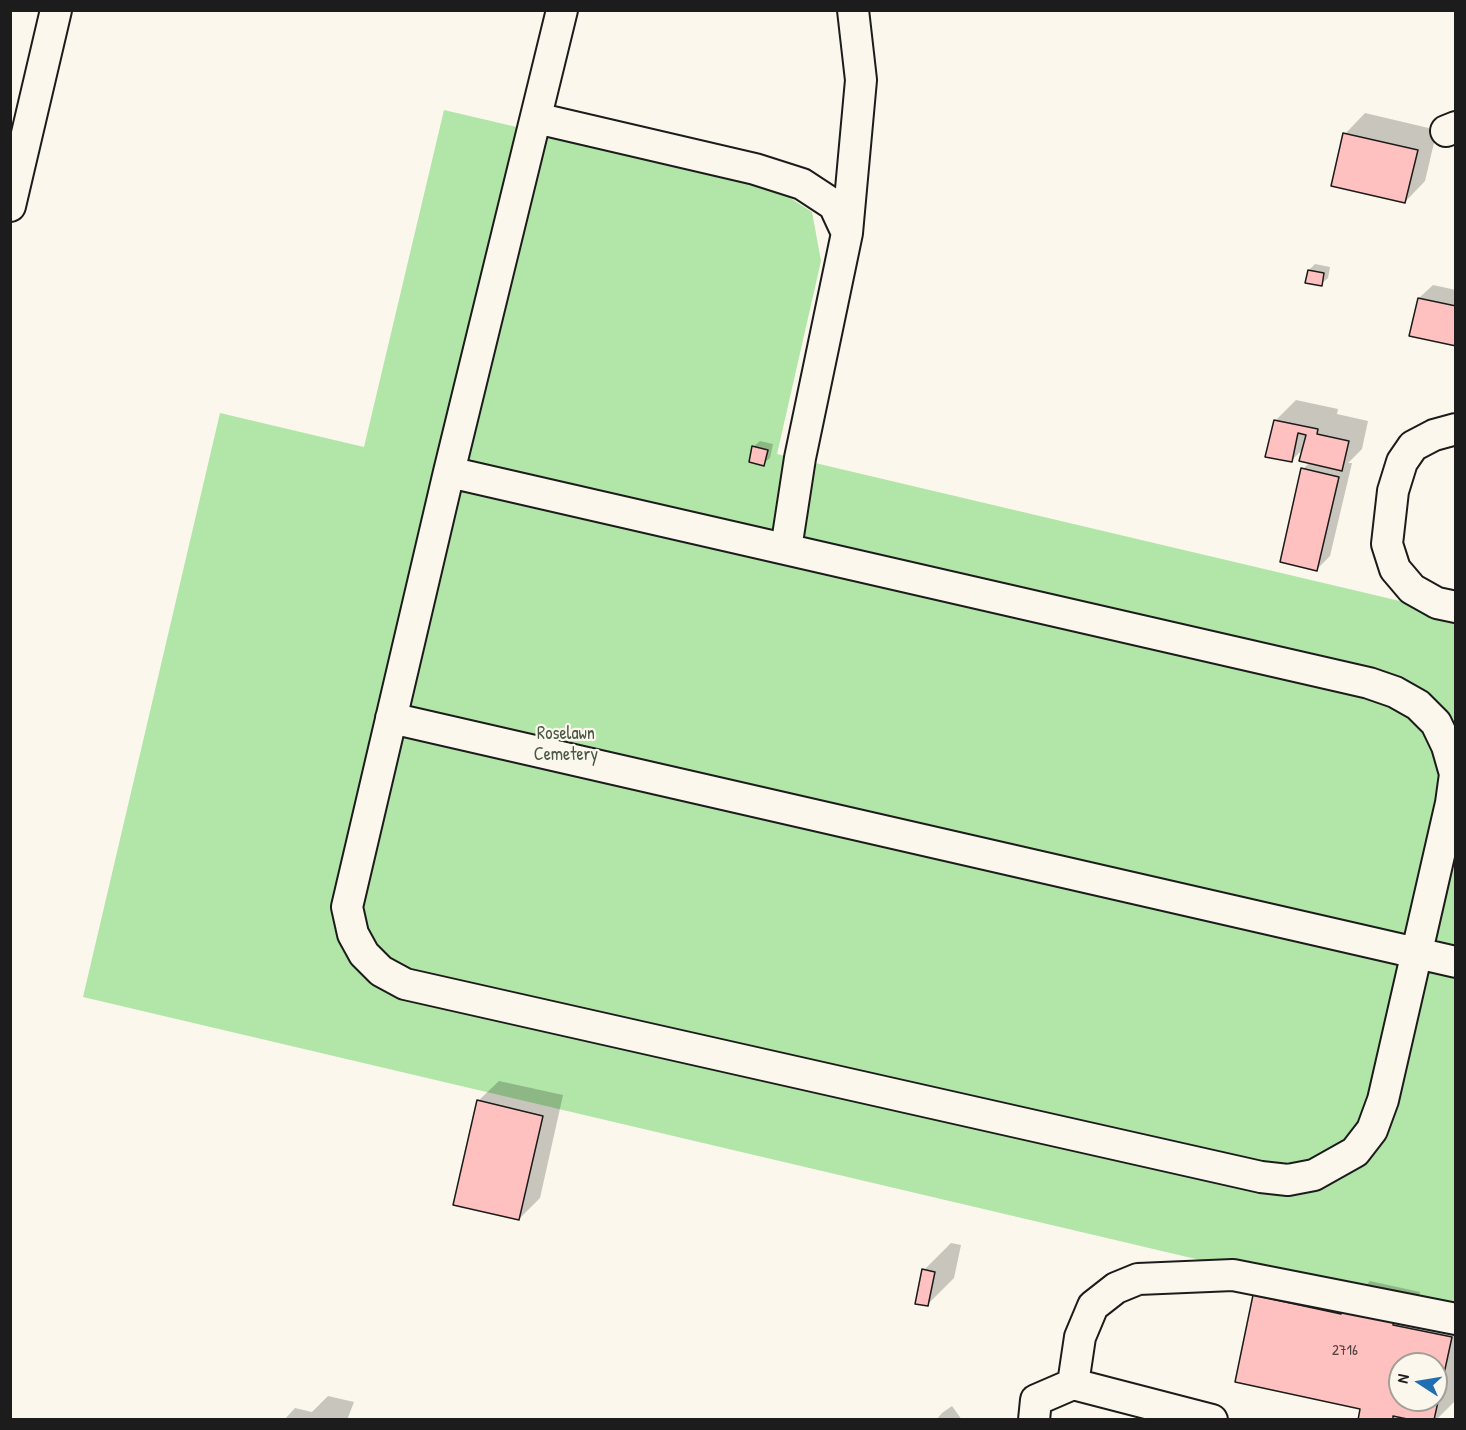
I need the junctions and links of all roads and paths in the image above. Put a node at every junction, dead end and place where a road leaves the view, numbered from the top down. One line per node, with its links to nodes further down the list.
1 (56, 10): 5 (lane)
2 (562, 10): 4 (lane)
3 (853, 10): 6 (lane)
4 (536, 118): 6 (lane); 8 (lane)
5 (10, 206)
6 (847, 233): 9 (lane)
7 (1455, 429): 10 (lane)
8 (449, 472): 9 (lane); 11 (lane)
9 (786, 549): 12 (lane)
10 (1455, 607)
11 (391, 718): 12 (lane); 12 (lane)
12 (1416, 952): 13 (lane)
13 (1455, 962)
14 (1455, 1319): 15 (lane)
15 (1073, 1384): 16 (lane); 17 (lane)
16 (1034, 1419)
17 (1212, 1419)

